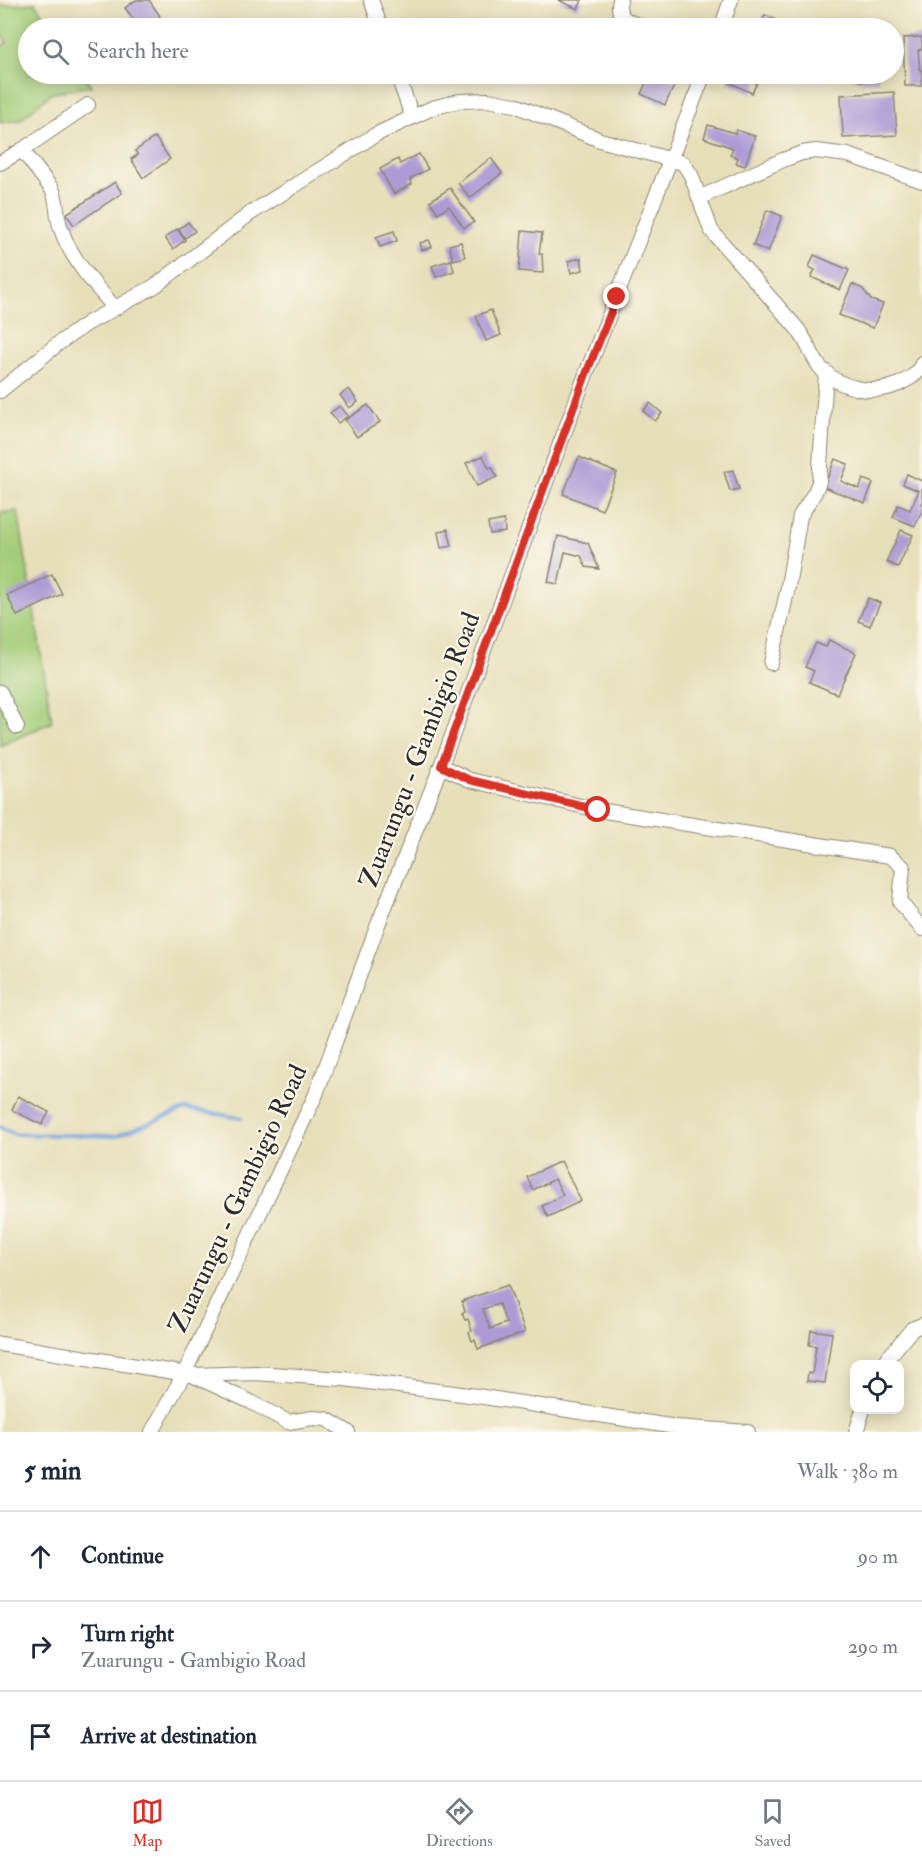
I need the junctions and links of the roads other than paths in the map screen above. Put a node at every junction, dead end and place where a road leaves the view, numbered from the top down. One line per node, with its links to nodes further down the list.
1 (371, 0): 4 (street)
2 (620, 0): 5 (street)
3 (731, 0): 6 (street)
4 (377, 18)
5 (623, 18)
6 (725, 18)
7 (401, 84): 10 (street)
8 (700, 84): 12 (street, Zuarungu - Gambigio Road)
9 (88, 105): 11 (street)
10 (412, 116): 12 (street); 16 (street)
11 (22, 150): 13 (street); 16 (street)
12 (671, 159): 15 (street); 23 (street, Zuarungu - Gambigio Road)
13 (0, 163)
14 (922, 181): 15 (street)
15 (699, 198): 18 (street)
16 (115, 308): 19 (street)
17 (922, 363): 18 (street)
18 (826, 372): 20 (street)
19 (0, 391)
20 (771, 663)
21 (0, 692): 22 (street)
22 (17, 727)
23 (441, 766): 24 (street); 29 (street, Zuarungu - Gambigio Road)
24 (922, 929)
25 (922, 1320): 26 (street)
26 (922, 1325): 28 (street)
27 (0, 1344): 29 (street)
28 (887, 1360)
29 (188, 1374): 31 (street); 32 (street, Zuarungu - Gambigio Road); 33 (street)
30 (862, 1414): 35 (street)
31 (654, 1428): 34 (street)
32 (152, 1432)
33 (348, 1432)
34 (748, 1432)
35 (856, 1432)

